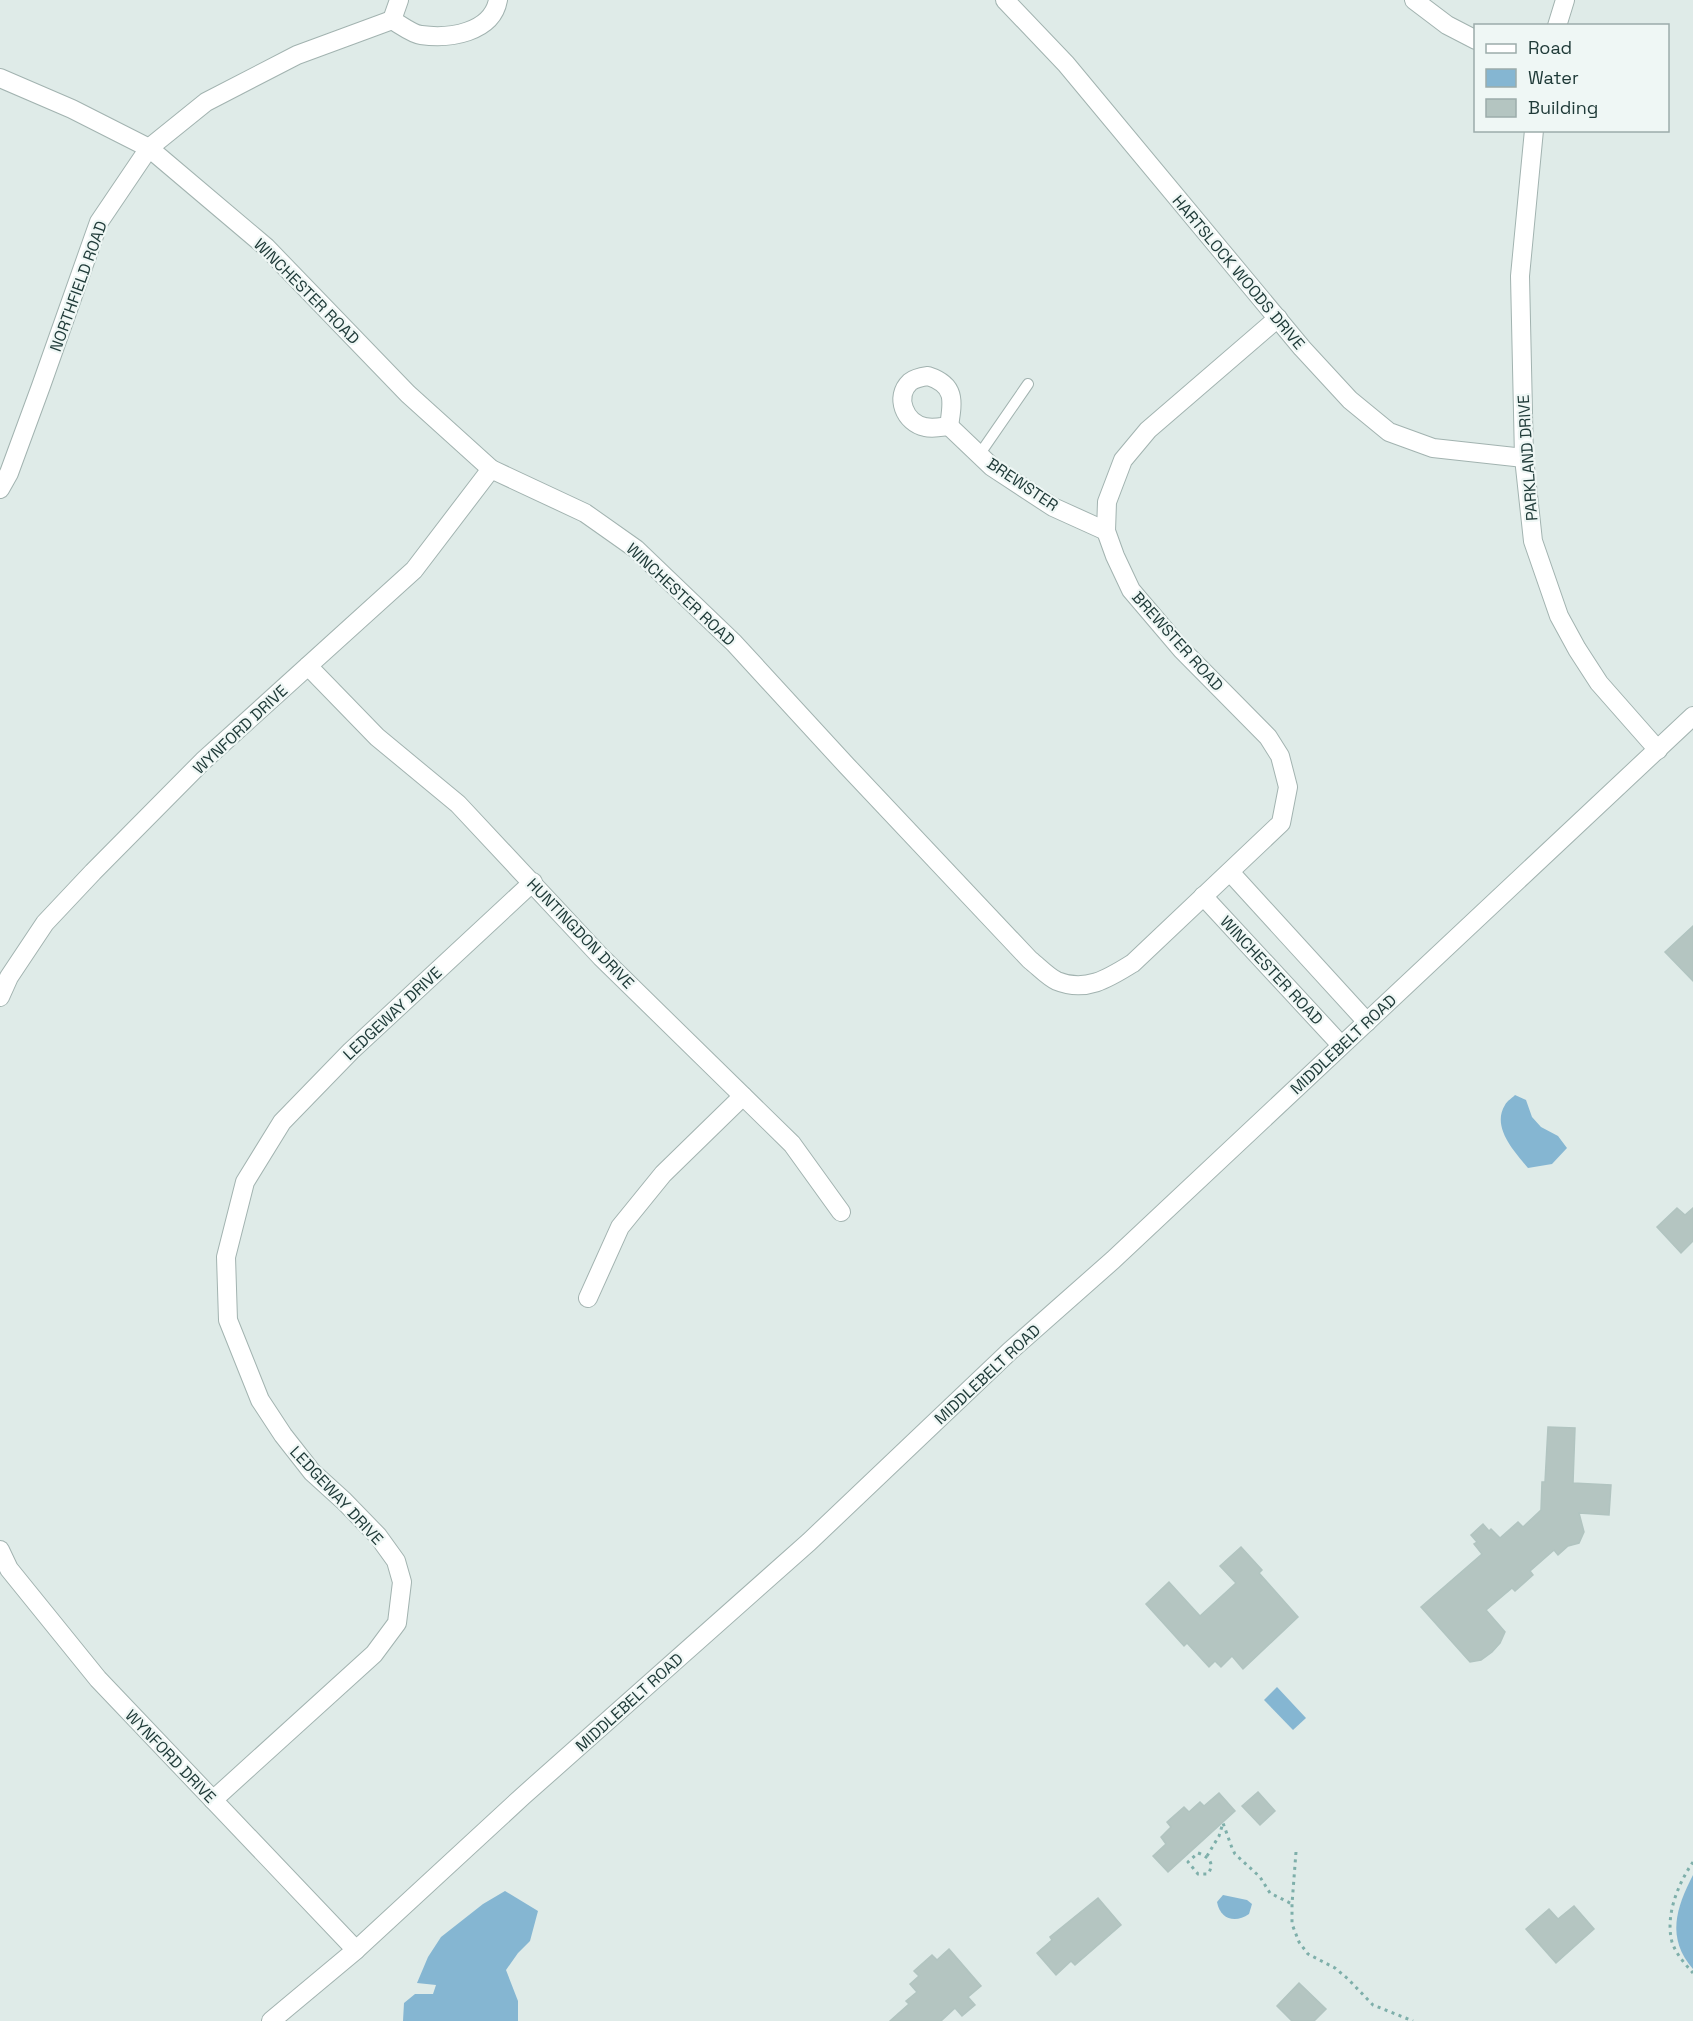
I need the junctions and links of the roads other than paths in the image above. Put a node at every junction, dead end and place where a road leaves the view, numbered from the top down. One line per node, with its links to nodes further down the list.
1 (399, 0): 6 (street)
2 (498, 0): 6 (street)
3 (1005, 0): 12 (street, HARTSLOCK WOODS DRIVE)
4 (1414, 0): 8 (street)
5 (1565, 0): 7 (street)
6 (392, 20): 11 (street, NORTHFIELD ROAD)
7 (1558, 24)
8 (1474, 39)
9 (0, 78): 11 (street, WINCHESTER ROAD)
10 (1534, 132): 16 (street, PARKLAND DRIVE)
11 (149, 148): 17 (street, WINCHESTER ROAD); 18 (street, NORTHFIELD ROAD)
12 (1278, 318): 16 (street, HARTSLOCK WOODS DRIVE); 19 (street, BREWSTER ROAD)
13 (1028, 384): 15 (lane)
14 (949, 426): 15 (street, BREWSTER)
15 (979, 455): 19 (street, BREWSTER)
16 (1524, 458): 22 (street, PARKLAND DRIVE)
17 (491, 470): 20 (street, WYNFORD DRIVE); 25 (street, WINCHESTER ROAD)
18 (0, 489)
19 (1106, 531): 23 (street, BREWSTER ROAD)
20 (308, 666): 24 (street, HUNTINGDON DRIVE); 26 (street, WYNFORD DRIVE)
21 (1693, 716): 22 (street, MIDDLEBELT ROAD)
22 (1658, 750): 27 (street, MIDDLEBELT ROAD)
23 (1224, 878): 25 (street, WINCHESTER ROAD); 27 (street)
24 (533, 882): 29 (street, HUNTINGDON DRIVE); 33 (street, LEDGEWAY DRIVE)
25 (1203, 896): 28 (street, WINCHESTER ROAD)
26 (0, 997)
27 (1367, 1022): 28 (street, MIDDLEBELT ROAD)
28 (1341, 1045): 34 (street, MIDDLEBELT ROAD)
29 (743, 1096): 30 (street, HUNTINGDON DRIVE); 31 (street)
30 (841, 1212)
31 (588, 1298)
32 (0, 1550): 33 (street, WYNFORD DRIVE)
33 (213, 1800): 34 (street, WYNFORD DRIVE)
34 (356, 1950): 35 (street, MIDDLEBELT ROAD)
35 (271, 2021)

